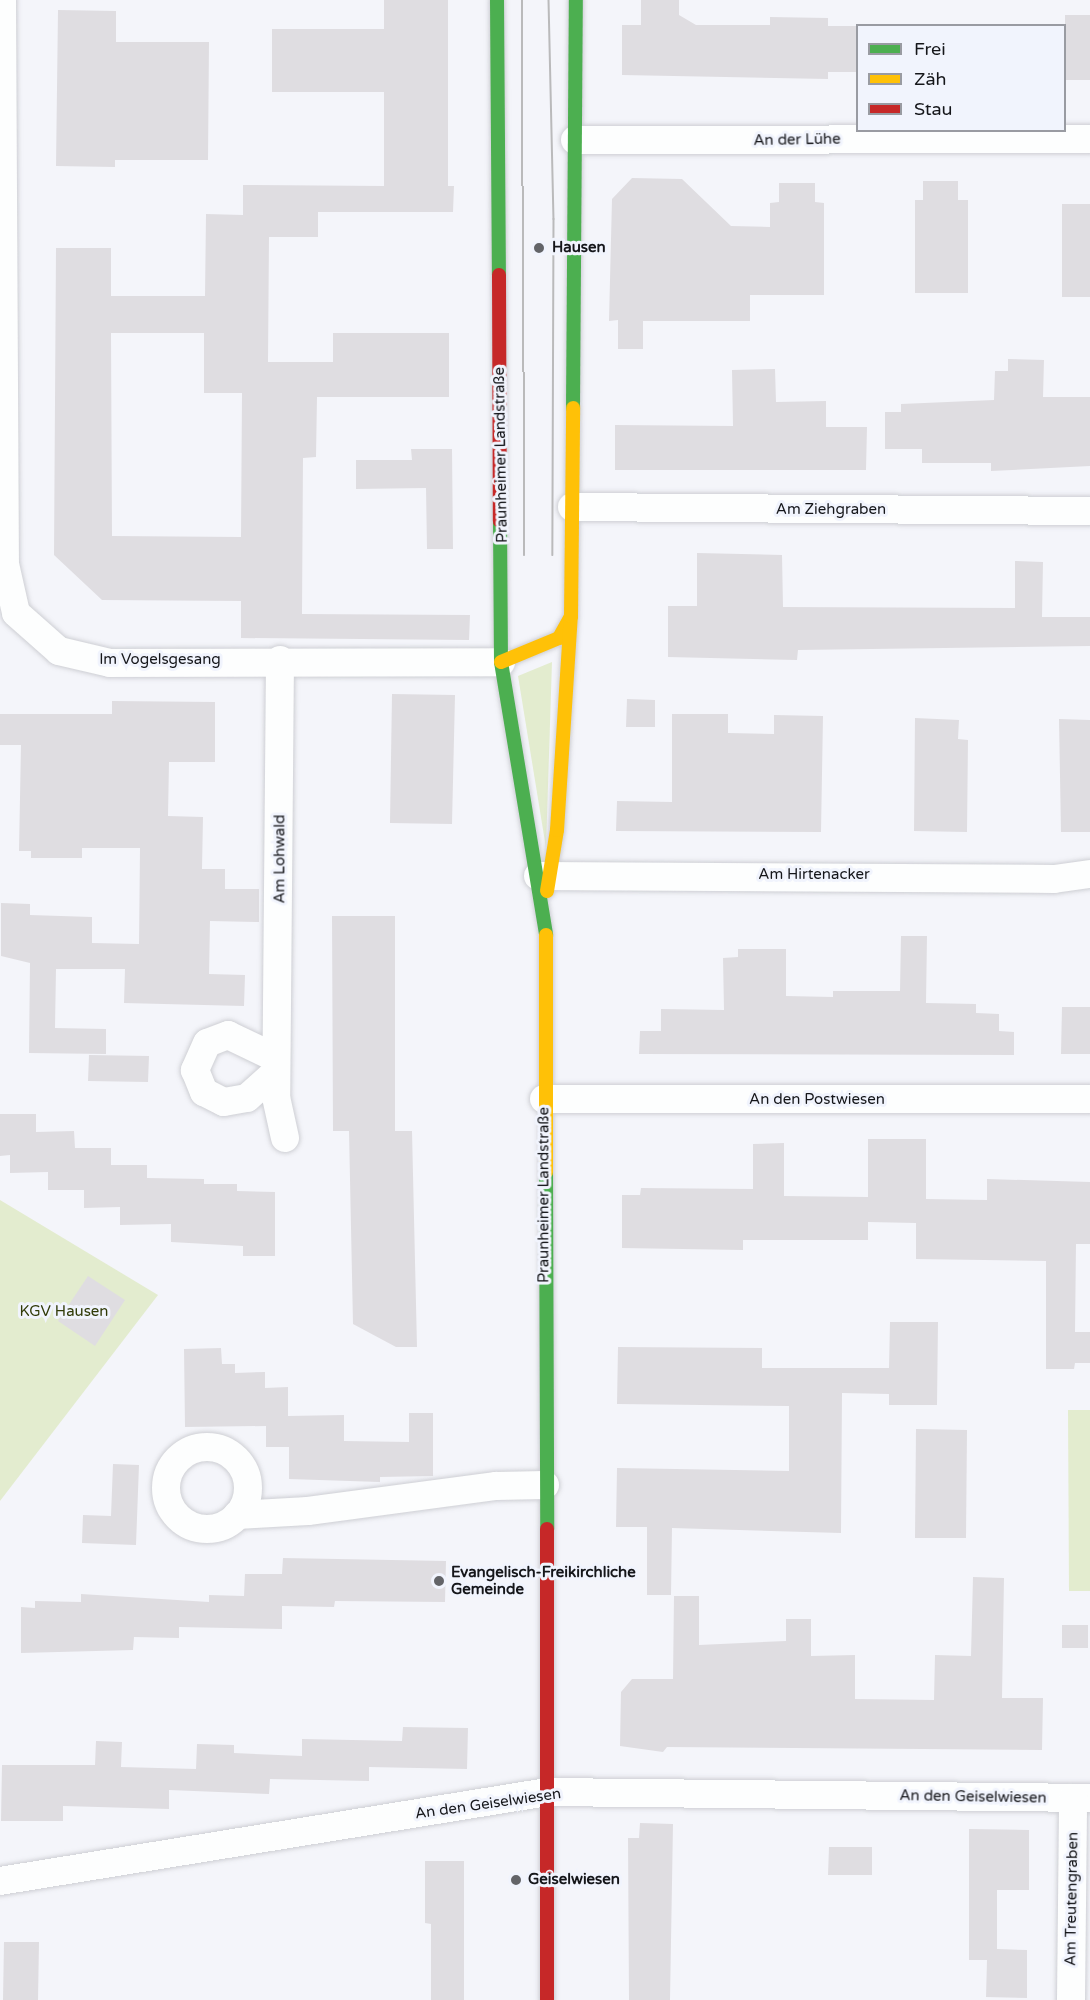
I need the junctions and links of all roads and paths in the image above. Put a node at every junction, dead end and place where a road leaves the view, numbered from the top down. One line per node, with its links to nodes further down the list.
1 (2, 0): 9 (street, Im Vogelsgesang)
2 (497, 0): 10 (main road, Praunheimer Landstraße)
3 (576, 0): 5 (main road, Praunheimer Landstraße)
4 (1090, 139): 5 (street, An der Lühe)
5 (575, 140): 6 (main road, Praunheimer Landstraße)
6 (572, 507): 7 (street, Am Ziehgraben); 8 (main road, Praunheimer Landstraße)
7 (1090, 511)
8 (571, 616): 10 (main road); 12 (main road, Praunheimer Landstraße)
9 (280, 660): 10 (street, Im Vogelsgesang); 15 (street, Am Lohwald)
10 (501, 662): 12 (main road, Praunheimer Landstraße)
11 (1090, 874): 12 (street, Am Hirtenacker)
12 (543, 876): 13 (main road, Praunheimer Landstraße)
13 (544, 1099): 14 (street, An den Postwiesen); 16 (main road, Praunheimer Landstraße)
14 (1090, 1099)
15 (285, 1138)
16 (545, 1485): 17 (street); 18 (main road, Praunheimer Landstraße)
17 (237, 1515)
18 (547, 1792): 19 (street, An den Geiselwiesen); 20 (street, An den Geiselwiesen); 21 (main road, Praunheimer Landstraße)
19 (1081, 1798): 22 (street, Am Treutengraben)
20 (0, 1881)
21 (547, 2000)
22 (1071, 2000)

